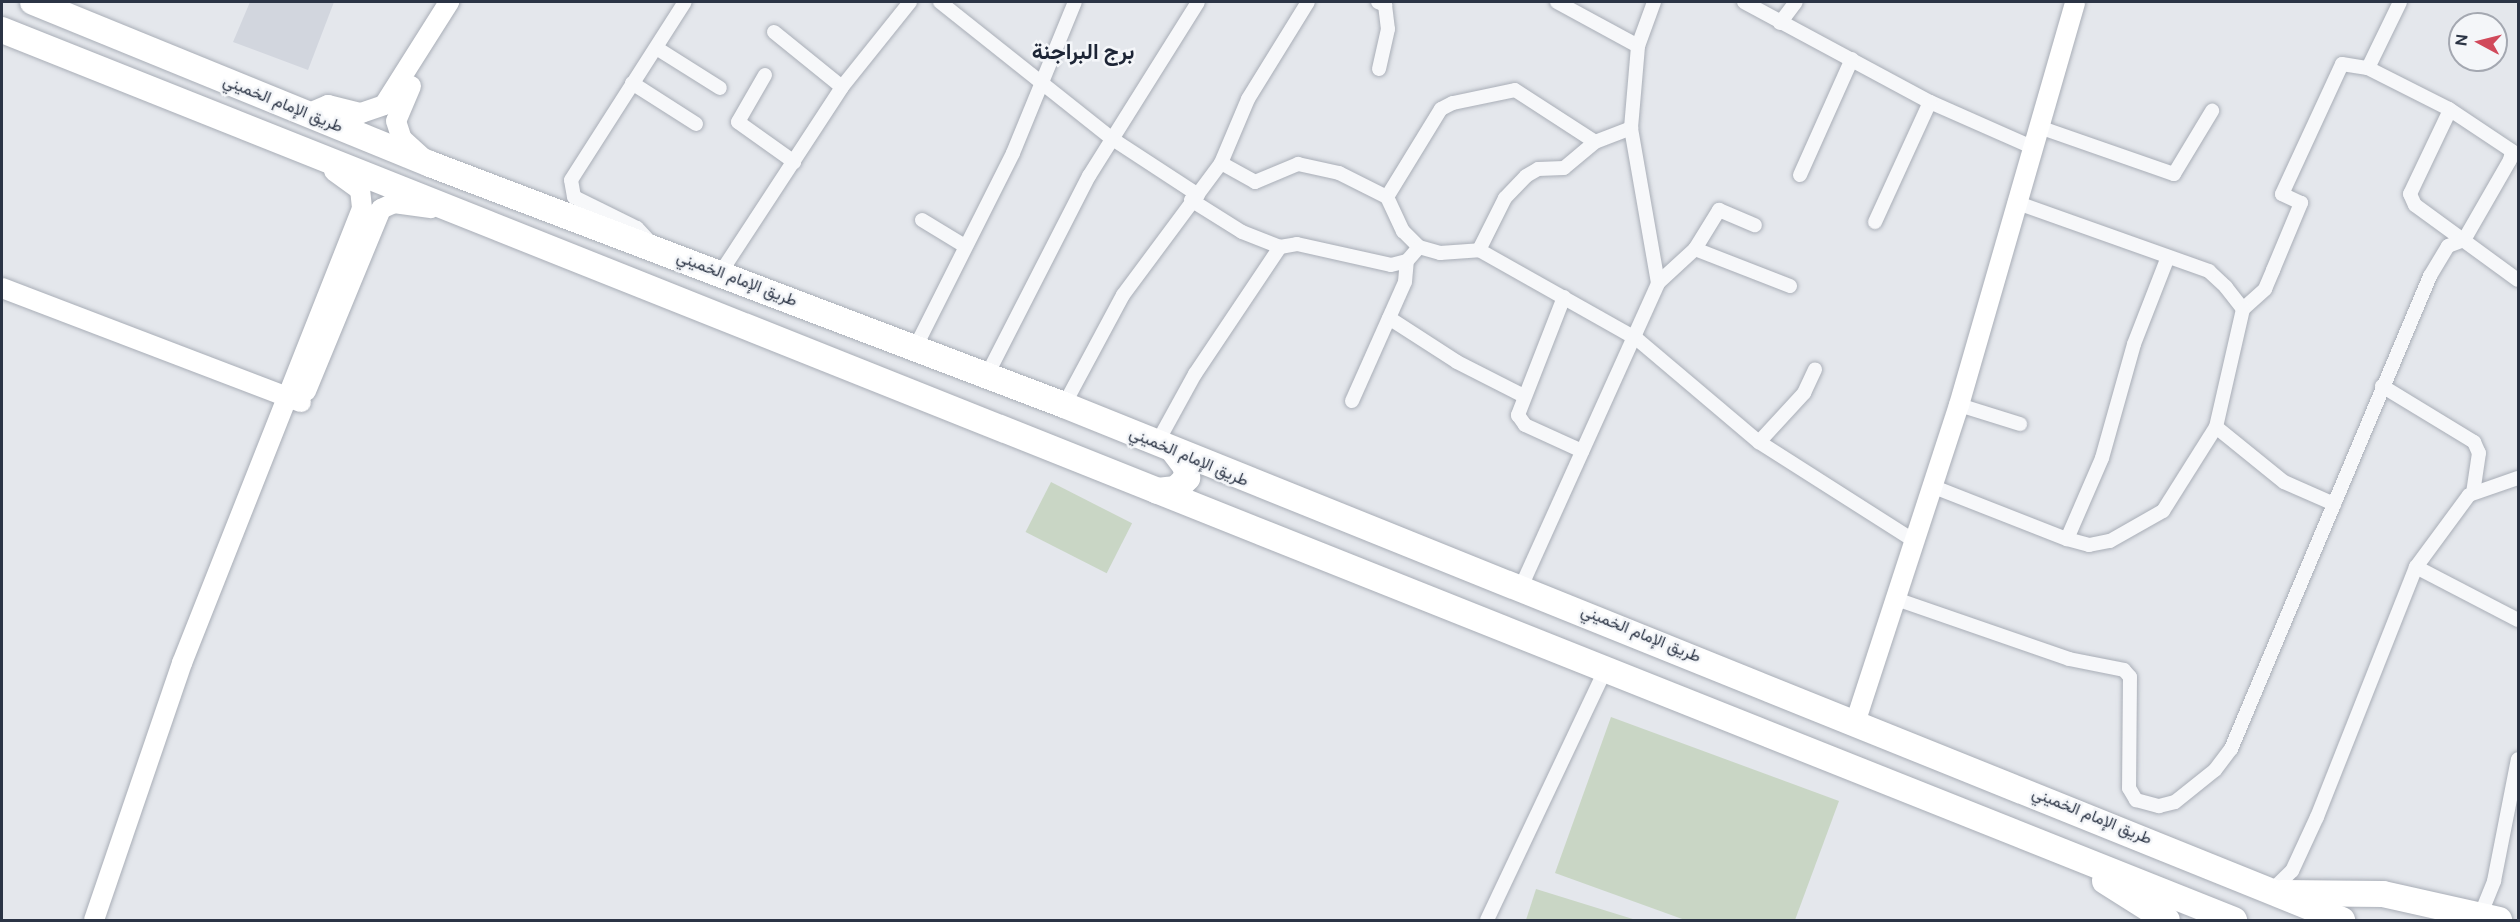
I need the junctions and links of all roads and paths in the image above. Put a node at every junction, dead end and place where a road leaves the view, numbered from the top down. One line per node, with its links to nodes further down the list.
1 (33, 2): 34 (highway, طريق الإمام الخميني)
2 (449, 2): 31 (street)
3 (460, 2): 31 (street)
4 (685, 2): 21 (street)
5 (910, 2): 28 (street)
6 (940, 2): 26 (street)
7 (1075, 2): 26 (street)
8 (1198, 2): 38 (street)
9 (1308, 2): 44 (street)
10 (1378, 2): 24 (street)
11 (1557, 2): 20 (street)
12 (1654, 2): 20 (street)
13 (1744, 2): 17 (street)
14 (1796, 2): 17 (street)
15 (2075, 2): 36 (street)
16 (2400, 2): 23 (street)
17 (1780, 23): 22 (street)
18 (2, 30): 40 (highway, طريق الإمام الخميني)
19 (774, 32): 28 (street)
20 (1638, 46): 37 (street)
21 (658, 49): 27 (street); 29 (street)
22 (1852, 59): 30 (street); 46 (street)
23 (2368, 68): 32 (street); 69 (street)
24 (1379, 69)
25 (765, 75): 43 (street)
26 (1043, 82): 38 (street); 55 (street)
27 (632, 83): 35 (street); 58 (street)
28 (842, 87): 43 (street)
29 (720, 88)
30 (1930, 102): 41 (street); 52 (street)
31 (391, 108): 34 (street); 45 (street)
32 (2450, 110): 42 (street); 54 (street)
33 (2212, 111): 36 (street)
34 (307, 114): 45 (highway, طريق الإمام الخميني)
35 (696, 124)
36 (2039, 127): 41 (street)
37 (1631, 128): 39 (street); 65 (street)
38 (1111, 138): 47 (street); 74 (street)
39 (1595, 142): 48 (street); 60 (street)
40 (298, 145): 50 (highway, طريق الإمام الخميني); 77 (street)
41 (2032, 147): 49 (street)
42 (2515, 153): 54 (street)
43 (794, 162): 63 (street)
44 (1221, 163): 47 (street); 48 (street)
45 (430, 164): 58 (highway, طريق الإمام الخميني)
46 (1800, 175)
47 (1194, 197): 56 (street); 79 (street)
48 (1387, 197): 57 (street)
49 (2015, 202): 61 (street); 80 (street)
50 (450, 206): 77 (street); 89 (highway, طريق الإمام الخميني)
51 (921, 220): 55 (street)
52 (1875, 222)
53 (1755, 225): 59 (street)
54 (2464, 240): 64 (street); 75 (street)
55 (965, 246): 72 (street)
56 (1280, 247): 62 (street); 84 (street)
57 (1419, 247): 60 (street); 62 (street)
58 (657, 249): 63 (highway, طريق الإمام الخميني)
59 (1695, 249): 65 (street); 66 (street)
60 (1479, 250): 68 (street)
61 (2168, 257): 69 (street); 93 (street)
62 (1407, 261): 70 (street)
63 (721, 272): 72 (highway, طريق الإمام الخميني)
64 (2518, 280)
65 (1658, 283): 71 (street)
66 (1790, 286)
67 (2, 288): 77 (street)
68 (1564, 297): 71 (street); 76 (street)
69 (2243, 309): 82 (street)
70 (1389, 318): 76 (street); 78 (street)
71 (1636, 339): 83 (street); 85 (street)
72 (915, 348): 74 (highway, طريق الإمام الخميني)
73 (1815, 369): 83 (street)
74 (987, 375): 79 (highway, طريق الإمام الخميني)
75 (2382, 386): 90 (street); 91 (street)
76 (1524, 396): 85 (street)
77 (296, 399): 107 (street); 108 (street)
78 (1352, 401)
79 (1065, 405): 84 (highway, طريق الإمام الخميني)
80 (1959, 405): 81 (street); 88 (street)
81 (2020, 424)
82 (2216, 427): 91 (street); 93 (street)
83 (1759, 442): 94 (street)
84 (1165, 447): 87 (highway, طريق الإمام الخميني); 89 (highway)
85 (1582, 451): 96 (street)
86 (2518, 478): 90 (street)
87 (1251, 483): 92 (highway); 96 (highway, طريق الإمام الخميني)
88 (1934, 487): 93 (street); 94 (street)
89 (1157, 491): 92 (highway, طريق الإمام الخميني)
90 (2473, 493): 95 (street)
91 (2334, 504): 97 (street)
92 (1236, 522): 99 (highway, طريق الإمام الخميني)
93 (2067, 539)
94 (1916, 542): 97 (street)
95 (2416, 567): 98 (street); 104 (street)
96 (1521, 586): 100 (highway, طريق الإمام الخميني)
97 (1896, 599): 100 (street)
98 (2518, 620)
99 (1605, 670): 102 (highway, طريق الإمام الخميني); 109 (street)
100 (1856, 720): 103 (highway, طريق الإمام الخميني)
101 (2518, 759): 106 (street)
102 (2087, 862): 105 (highway, طريق الإمام الخميني); 110 (highway)
103 (2222, 869): 104 (highway, طريق الإمام الخميني); 105 (highway)
104 (2273, 892): 106 (highway); 112 (highway, طريق الإمام الخميني); 113 (highway)
105 (2206, 909): 111 (highway, طريق الإمام الخميني)
106 (2490, 918)
107 (93, 921)
108 (105, 921)
109 (1487, 921)
110 (2167, 921)
111 (2234, 921)
112 (2342, 921)
113 (2440, 921)

